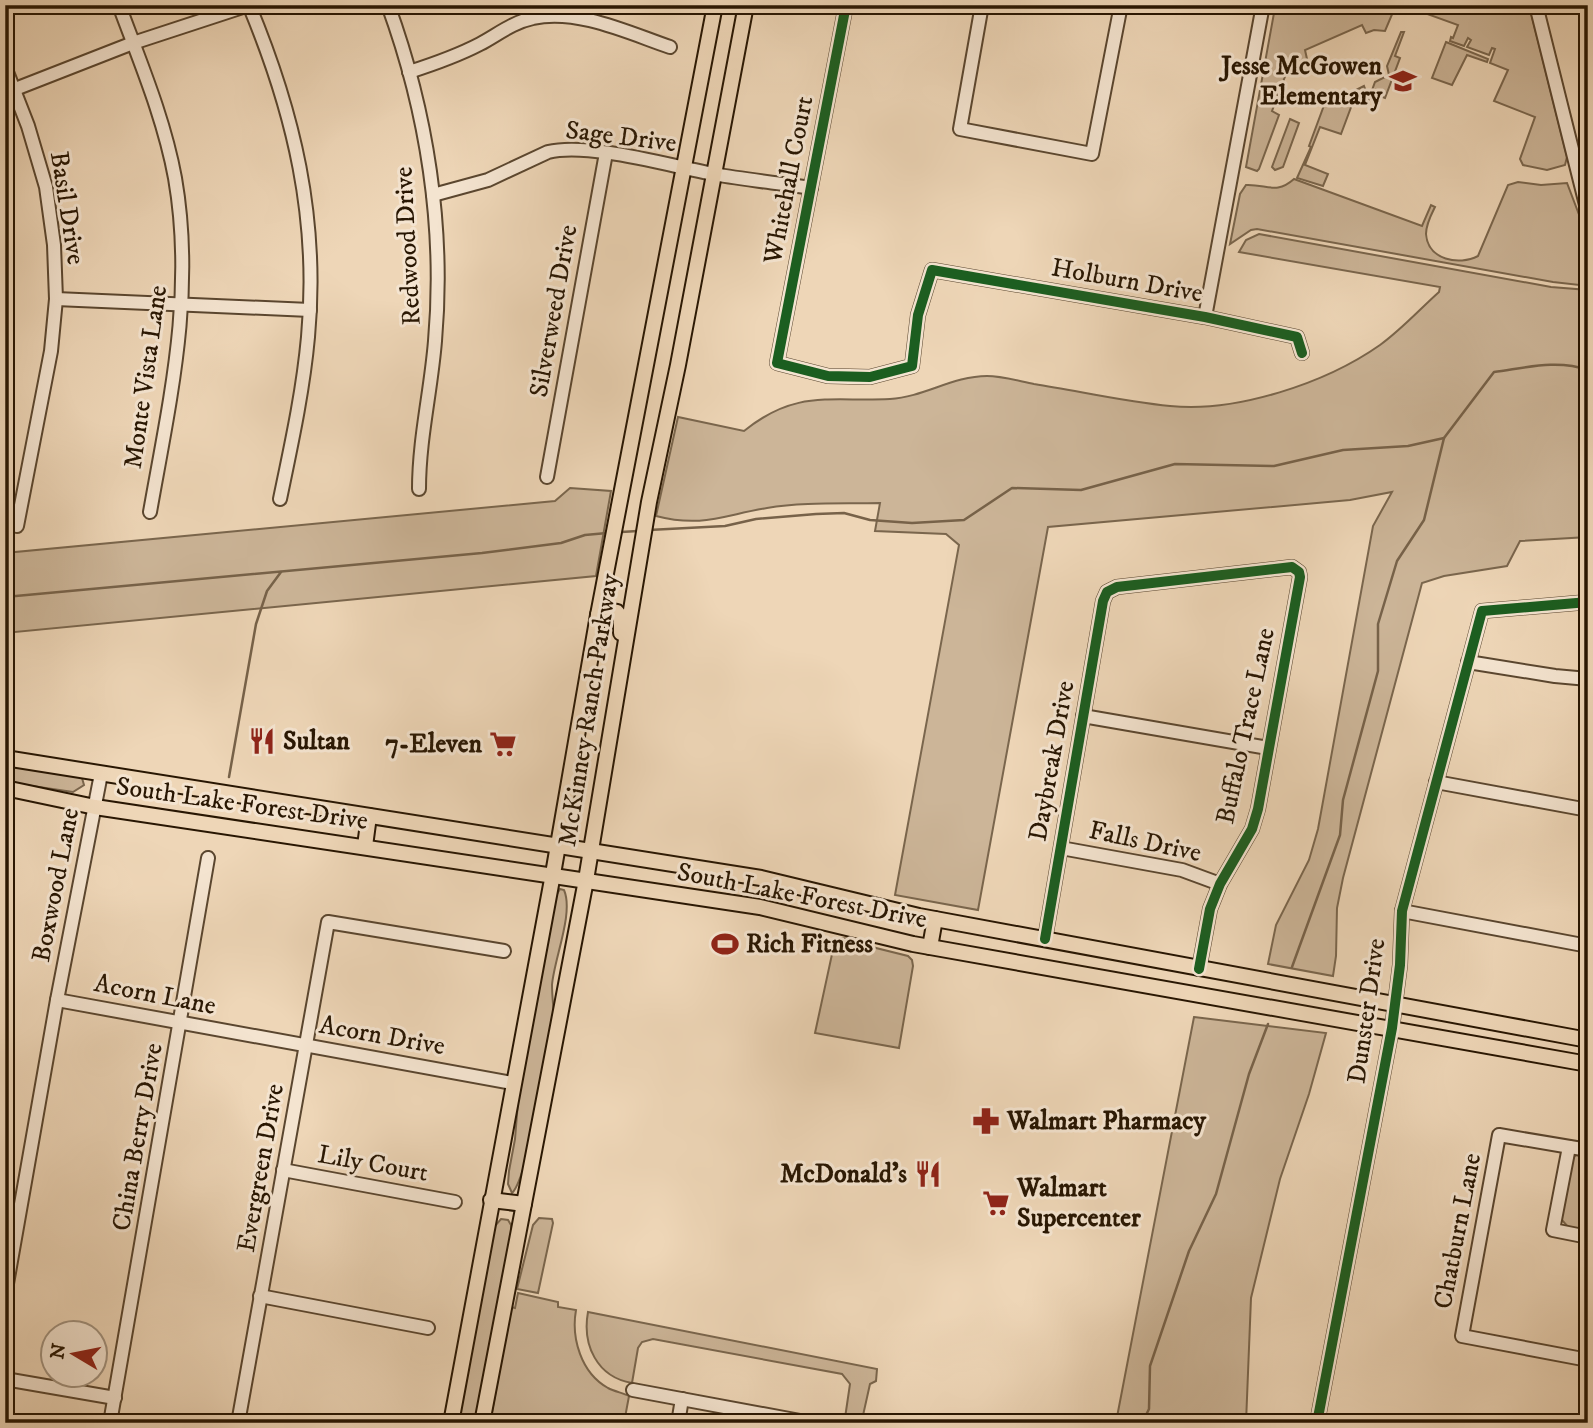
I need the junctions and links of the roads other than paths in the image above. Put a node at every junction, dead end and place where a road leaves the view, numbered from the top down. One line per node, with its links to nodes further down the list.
1 (120, 5): 11 (street, Monte Vista Lane)
2 (249, 5): 11 (street); 24 (street)
3 (388, 5): 14 (street, Redwood Drive)
4 (715, 5): 17 (main road, McKinney Ranch Parkway)
5 (746, 5): 18 (main road, McKinney Ranch Parkway)
6 (846, 5): 19 (street, Whitehall Court)
7 (982, 5): 8 (street)
8 (1121, 5)
9 (1263, 5): 25 (street)
10 (1536, 5): 21 (street)
11 (133, 43): 15 (street); 23 (street, Monte Vista Lane)
12 (670, 47): 14 (street)
13 (5, 67): 15 (street, Basil Drive)
14 (409, 72): 20 (street, Redwood Drive)
15 (10, 91): 22 (street, Basil Drive)
16 (606, 153): 17 (street, Sage Drive); 20 (street, Sage Drive); 28 (street, Silverweed Drive)
17 (685, 168): 18 (street, Sage Drive); 35 (main road, McKinney Ranch Parkway)
18 (715, 174): 19 (street, Sage Drive); 37 (main road, McKinney Ranch Parkway)
19 (811, 188): 27 (street, Whitehall Court)
20 (433, 195): 29 (street, Redwood Drive)
21 (1587, 213)
22 (56, 299): 23 (street); 32 (street, Basil Drive)
23 (183, 305): 24 (street); 31 (street, Monte Vista Lane)
24 (310, 310): 30 (street)
25 (1205, 317): 26 (street, Holburn Drive); 27 (street, Holburn Drive)
26 (1302, 353)
27 (912, 366)
28 (547, 477)
29 (419, 489)
30 (279, 499)
31 (149, 512)
32 (17, 526)
33 (1107, 592): 39 (street, Daybreak Drive); 40 (street, Buffalo Trace Lane)
34 (1588, 602): 36 (street, Dunster Drive)
35 (598, 615): 37 (main road); 49 (main road, McKinney Ranch Parkway)
36 (1468, 662): 38 (street); 43 (street, Dunster Drive)
37 (620, 666): 51 (main road, McKinney Ranch Parkway)
38 (1588, 679)
39 (1083, 716): 40 (street); 50 (street, Daybreak Drive)
40 (1268, 748): 55 (street, Buffalo Trace Lane)
41 (5, 758): 42 (main road, South Lake Forest Drive)
42 (101, 774): 45 (street, Boxwood Lane); 47 (main road, South Lake Forest Drive)
43 (1436, 782): 46 (street); 56 (street, Dunster Drive)
44 (5, 788): 45 (main road, South Lake Forest Drive)
45 (95, 807): 48 (main road, South Lake Forest Drive); 64 (street, Boxwood Lane)
46 (1588, 810)
47 (369, 816): 48 (main road); 49 (main road, South Lake Forest Drive)
48 (365, 846): 53 (main road, South Lake Forest Drive)
49 (557, 846): 51 (main road, South Lake Forest Drive); 53 (main road, McKinney Ranch Parkway)
50 (1060, 848): 55 (street, Falls Drive); 58 (street, Daybreak Drive)
51 (590, 852): 54 (main road, McKinney Ranch Parkway); 57 (main road, South Lake Forest Drive)
52 (208, 858): 66 (street, China Berry Drive)
53 (553, 874): 54 (main road, South Lake Forest Drive); 72 (main road, McKinney Ranch Parkway)
54 (586, 880): 60 (main road, South Lake Forest Drive); 78 (main road, McKinney Ranch Parkway)
55 (1220, 884): 62 (street, Buffalo Trace Lane)
56 (1402, 911): 59 (street); 65 (street, Dunster Drive)
57 (935, 919): 58 (main road, South Lake Forest Drive); 60 (main road)
58 (1045, 939): 62 (main road, South Lake Forest Drive)
59 (1588, 946)
60 (930, 947): 63 (main road, South Lake Forest Drive)
61 (504, 951): 70 (street, Evergreen Drive)
62 (1199, 969): 63 (main road); 65 (main road, South Lake Forest Drive)
63 (1194, 993): 67 (main road, South Lake Forest Drive)
64 (57, 1000): 66 (street, Acorn Lane); 80 (street, Boxwood Lane)
65 (1395, 1005): 67 (street, Dunster Drive); 69 (main road, South Lake Forest Drive)
66 (181, 1022): 68 (street, Acorn Lane); 86 (street, China Berry Drive)
67 (1392, 1028): 71 (main road, South Lake Forest Drive); 96 (street, Dunster Drive)
68 (243, 1035): 70 (street, Acorn Drive)
69 (1588, 1040)
70 (306, 1046): 72 (street, Acorn Drive); 75 (street, Evergreen Drive)
71 (1588, 1064)
72 (512, 1083): 76 (main road, McKinney Ranch Parkway)
73 (1569, 1147): 74 (street); 79 (street); 83 (street, Chatburn Lane)
74 (1588, 1150)
75 (283, 1170): 77 (street, Lily Court); 81 (street, Evergreen Drive)
76 (491, 1200): 78 (main road); 92 (main road, McKinney Ranch Parkway)
77 (455, 1202)
78 (524, 1204): 93 (main road, McKinney Ranch Parkway)
79 (1588, 1237)
80 (5, 1295)
81 (260, 1296): 82 (street); 89 (street, Evergreen Drive)
82 (428, 1328)
83 (1588, 1360)
84 (5, 1379): 86 (street)
85 (633, 1390): 87 (street)
86 (115, 1398): 90 (street, China Berry Drive)
87 (682, 1399): 88 (street); 94 (street)
88 (779, 1420): 95 (street)
89 (238, 1421): 91 (street)
90 (110, 1423)
91 (255, 1423)
92 (451, 1423)
93 (482, 1423)
94 (678, 1423)
95 (811, 1423)
96 (1317, 1423)

